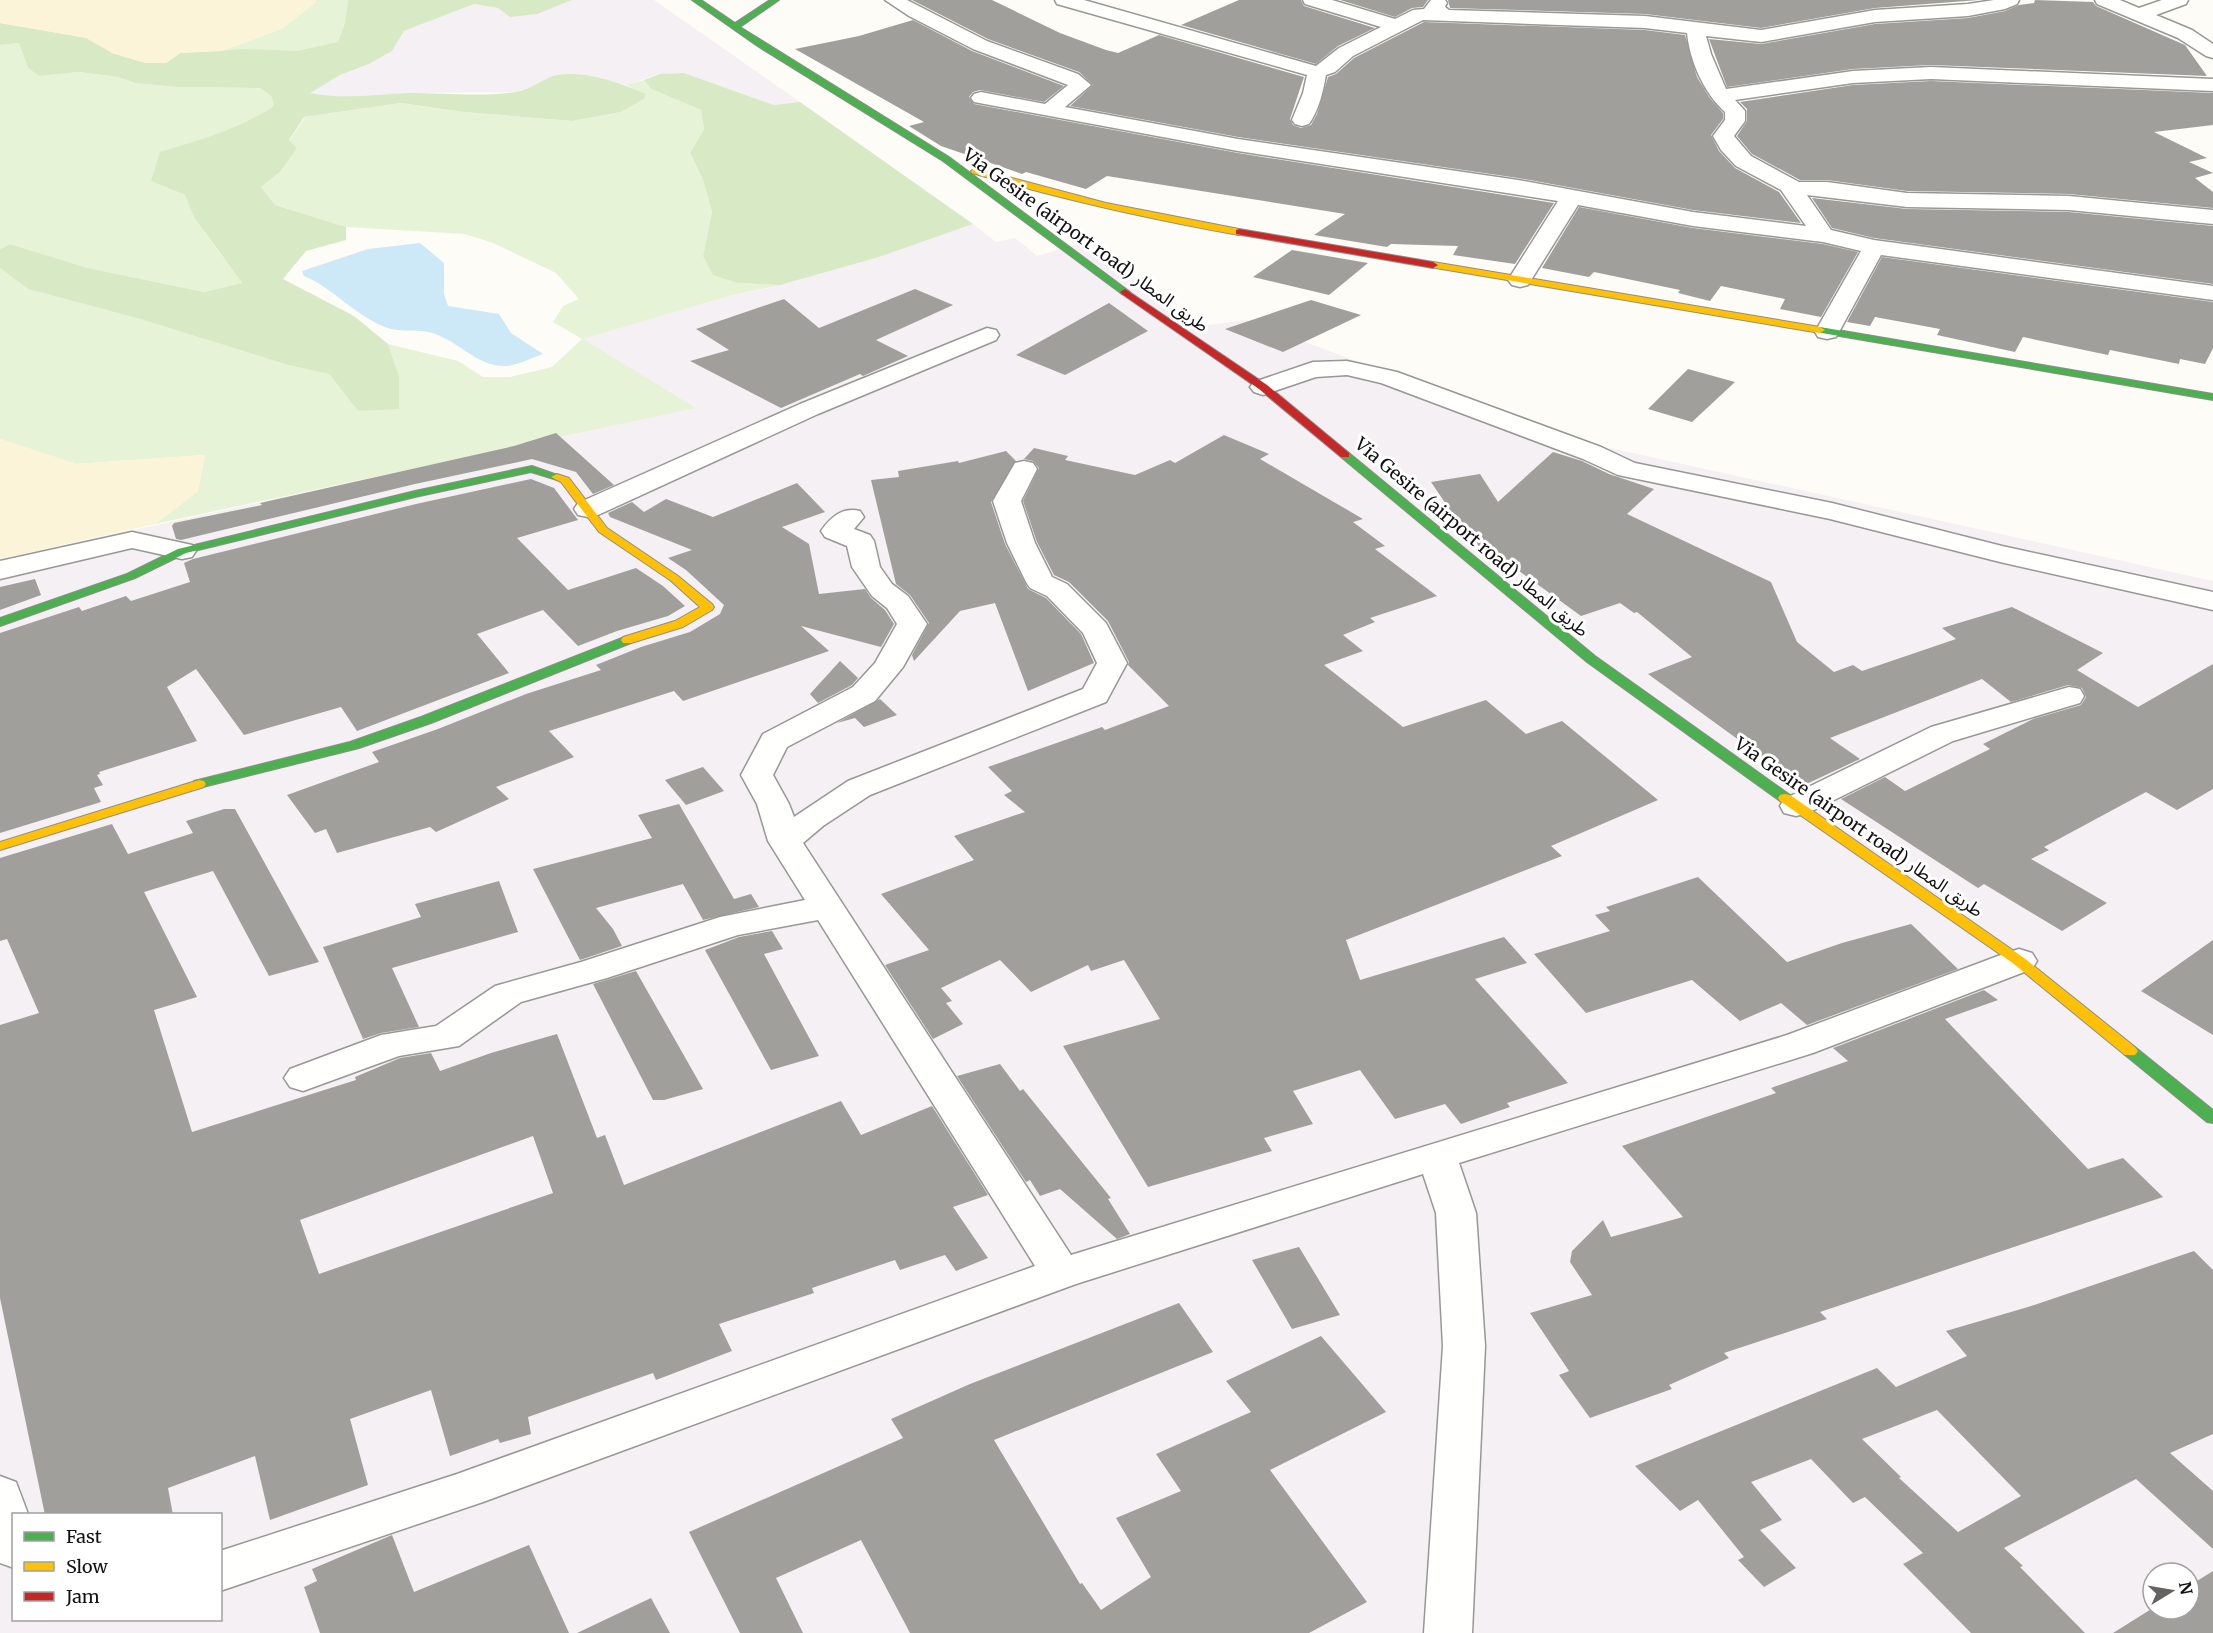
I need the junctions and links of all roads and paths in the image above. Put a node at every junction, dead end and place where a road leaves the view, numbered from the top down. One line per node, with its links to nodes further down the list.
1 (696, 0): 11 (street, Via Gesire (airport road) طريق المطار)
2 (775, 0): 11 (street)
3 (894, 0): 19 (street)
4 (1064, 0): 15 (street)
5 (1312, 0): 12 (street)
6 (2010, 0): 13 (street)
7 (2104, 0): 10 (street)
8 (2179, 0): 10 (street)
9 (1444, 7): 12 (street); 13 (street)
10 (2141, 14): 14 (street)
11 (736, 26): 21 (street, Via Gesire (airport road) طريق المطار)
12 (1398, 26): 15 (street)
13 (1696, 27): 17 (street)
14 (2213, 52)
15 (1317, 72): 20 (street)
16 (2213, 85): 17 (street)
17 (1719, 96): 22 (street)
18 (981, 98): 19 (street)
19 (1049, 110): 23 (street)
20 (1302, 120)
21 (946, 159): 27 (street); 31 (street, Via Gesire (airport road) طريق المطار)
22 (1791, 188): 24 (street); 25 (street)
23 (1571, 198): 25 (street); 27 (street)
24 (2213, 217)
25 (1823, 235): 26 (street)
26 (1874, 247): 28 (street); 29 (street)
27 (1520, 280): 29 (street)
28 (2213, 293)
29 (1827, 332): 32 (street)
30 (987, 335): 34 (street)
31 (1263, 387): 38 (street); 41 (street, Via Gesire (airport road) طريق المطار)
32 (2213, 397)
33 (1024, 469): 42 (street)
34 (588, 509): 36 (street); 43 (street)
35 (850, 517): 42 (street)
36 (182, 551): 37 (street); 39 (street)
37 (0, 570)
38 (2213, 601)
39 (0, 622)
40 (2069, 696): 41 (street)
41 (1796, 806): 45 (street, Via Gesire (airport road) طريق المطار)
42 (785, 841): 44 (street)
43 (0, 846)
44 (828, 907): 46 (street); 49 (street)
45 (2019, 961): 47 (street, Via Gesire (airport road) طريق المطار); 48 (street)
46 (303, 1078)
47 (2213, 1118)
48 (1437, 1156): 49 (street); 53 (street)
49 (1061, 1273): 52 (street)
50 (0, 1495): 51 (street)
51 (12, 1541)
52 (222, 1570)
53 (1448, 1633)

